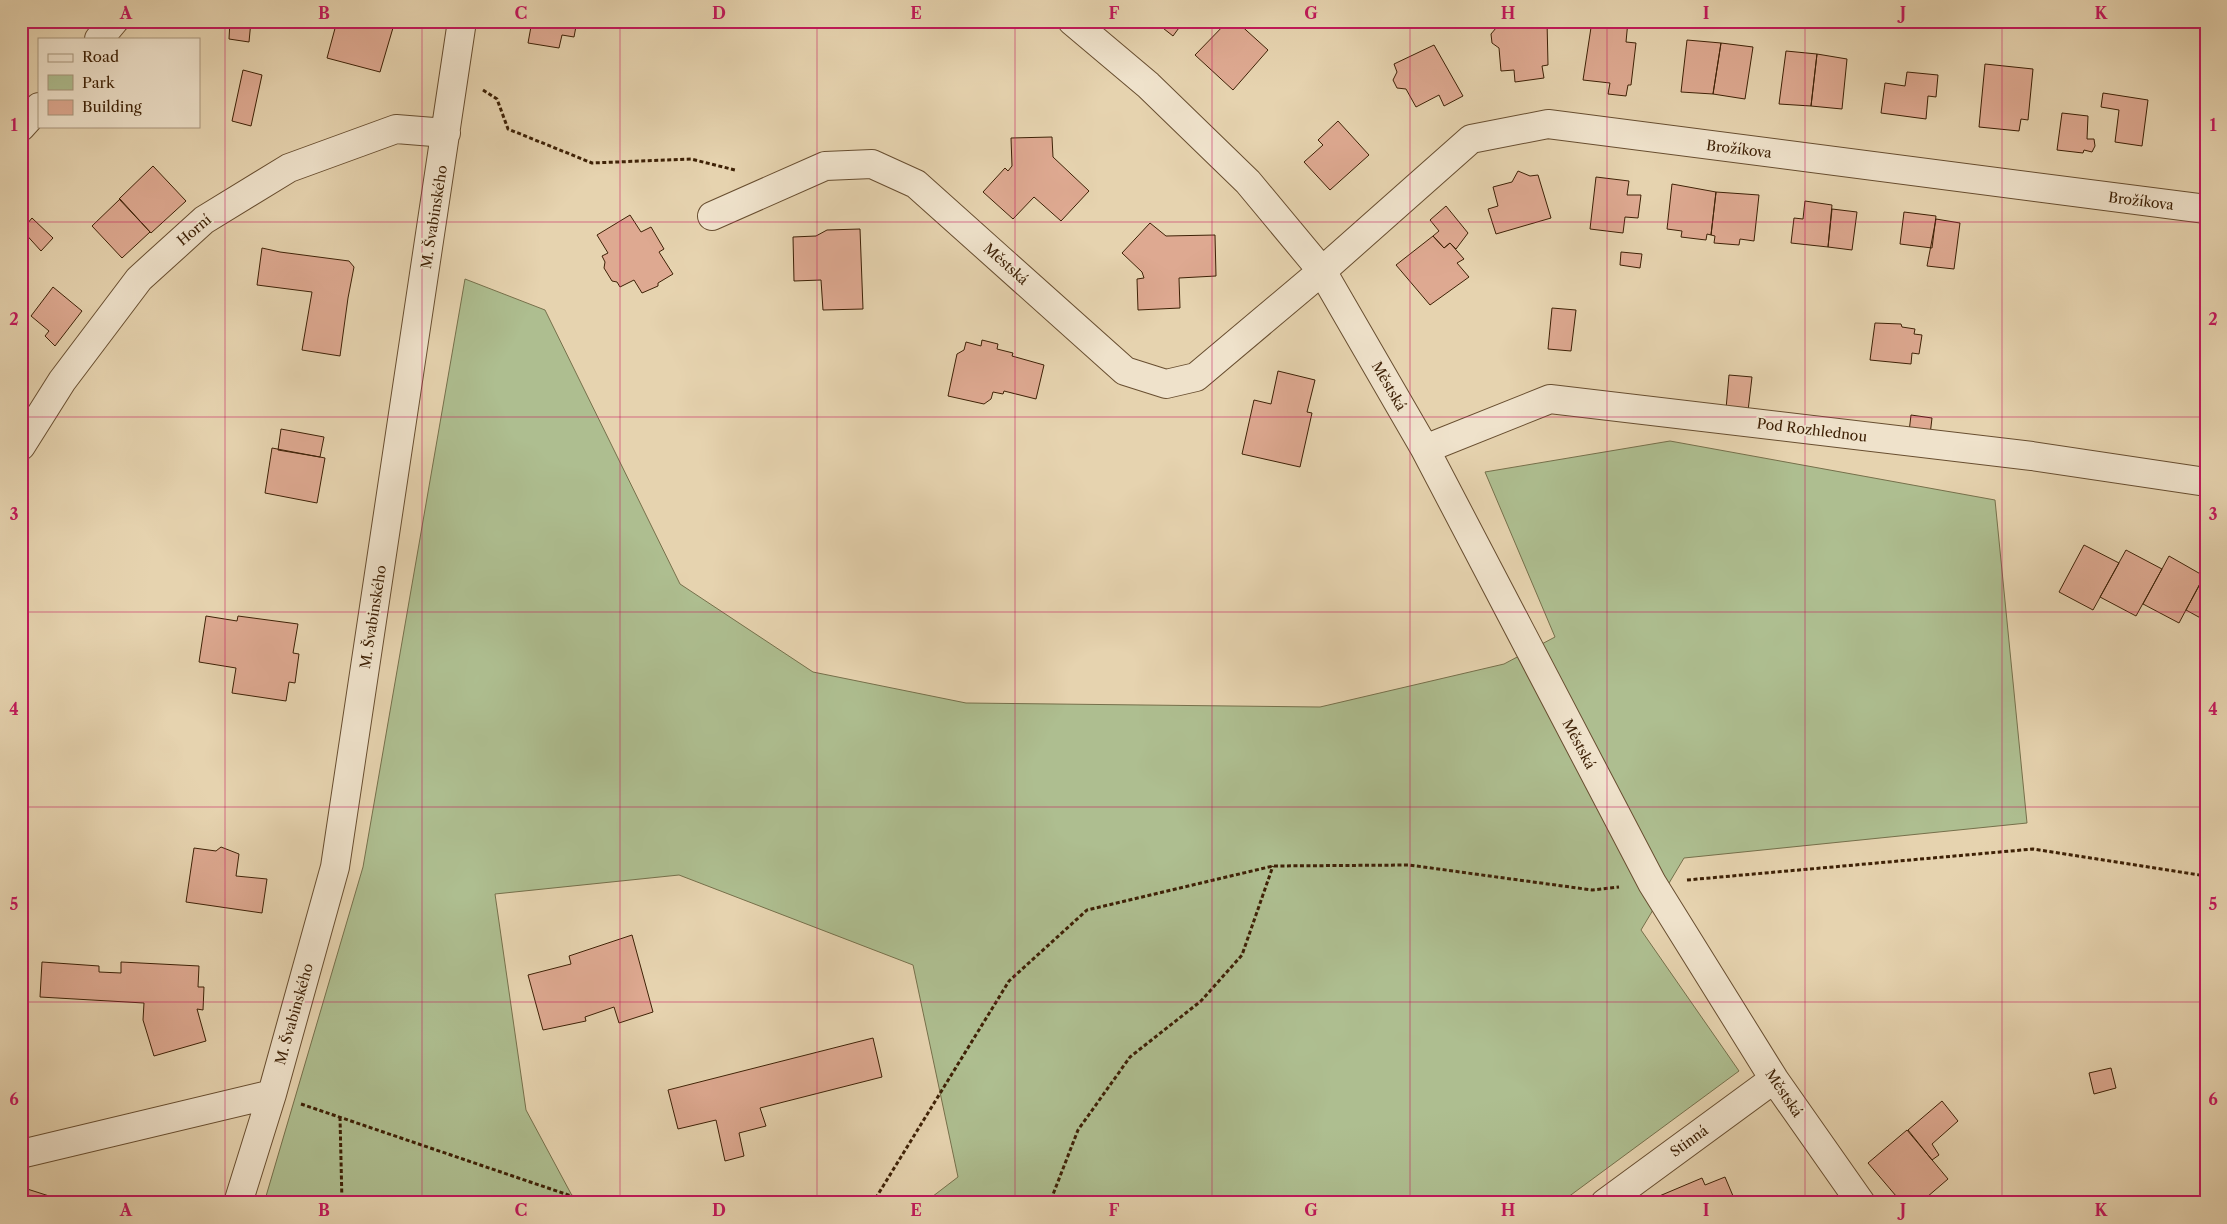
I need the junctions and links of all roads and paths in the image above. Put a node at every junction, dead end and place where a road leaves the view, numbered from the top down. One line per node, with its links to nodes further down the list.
1 (114, 21): 4 (street)
2 (462, 21): 5 (street, M. Švabinského)
3 (1072, 21): 12 (street, Městská)
4 (100, 38)
5 (455, 73): 8 (street, M. Švabinského); 9 (path)
6 (38, 108): 7 (street)
7 (21, 127)
8 (446, 133): 13 (street, Horní); 20 (street, M. Švabinského)
9 (739, 170)
10 (2206, 209): 12 (street, Brožíkova)
11 (712, 216): 12 (street, Městská)
12 (1322, 270): 14 (street, Městská)
13 (21, 446)
14 (1425, 449): 15 (street, Pod Rozhlednou); 18 (street, Městská)
15 (2206, 482)
16 (1273, 866): 18 (path); 26 (path); 27 (path)
17 (2206, 876): 18 (path)
18 (1652, 883): 19 (street, Městská)
19 (1774, 1079): 28 (street, Stinná); 29 (street, Městská)
20 (272, 1094): 21 (path); 22 (street); 23 (street, M. Švabinského)
21 (340, 1117): 24 (path); 25 (path)
22 (21, 1154)
23 (238, 1203)
24 (342, 1203)
25 (592, 1203)
26 (863, 1203)
27 (1045, 1203)
28 (1605, 1203)
29 (1861, 1203)

